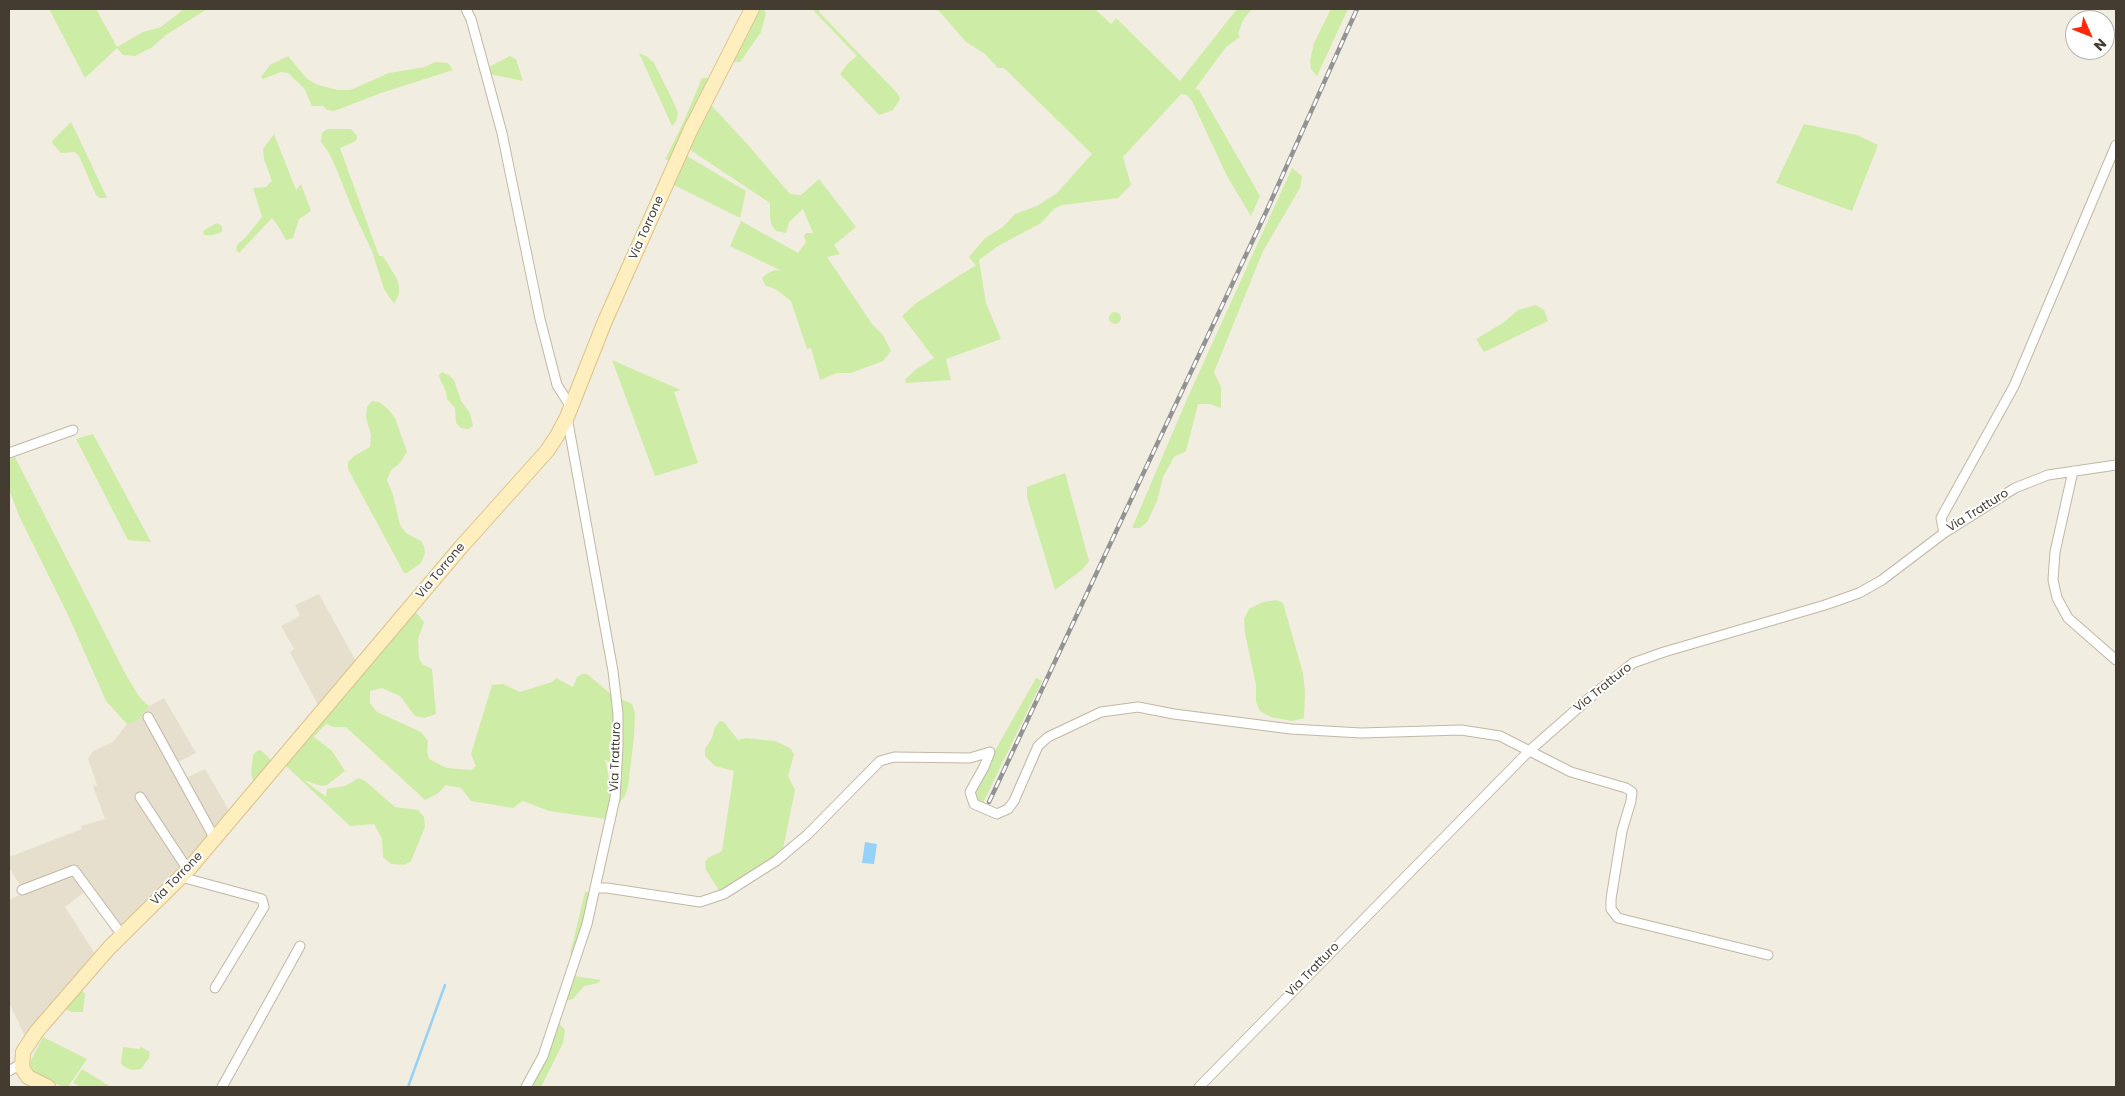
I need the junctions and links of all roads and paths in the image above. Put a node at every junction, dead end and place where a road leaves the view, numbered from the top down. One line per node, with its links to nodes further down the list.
1 (466, 9): 4 (street)
2 (752, 9): 4 (main road, Via Torrone)
3 (2116, 145): 9 (street)
4 (569, 412): 14 (main road, Via Torrone); 16 (street, Via Tratturo)
5 (73, 430): 6 (street)
6 (9, 453)
7 (2116, 465): 8 (street, Via Tratturo)
8 (2073, 471): 9 (street, Via Tratturo); 10 (street)
9 (1944, 533): 12 (street, Via Tratturo)
10 (2116, 660)
11 (148, 717): 14 (street)
12 (1529, 751): 16 (street); 20 (street); 27 (street, Via Tratturo)
13 (140, 797): 15 (street)
14 (215, 838): 15 (main road, Via Torrone)
15 (184, 873): 18 (main road, Via Torrone); 21 (street)
16 (596, 888): 26 (street, Via Tratturo)
17 (22, 890): 18 (street)
18 (122, 935): 22 (main road, Via Torrone)
19 (300, 946): 25 (street)
20 (1768, 955)
21 (216, 988)
22 (22, 1063): 23 (street); 24 (main road)
23 (9, 1071)
24 (48, 1087)
25 (222, 1087)
26 (526, 1087)
27 (1199, 1087)

